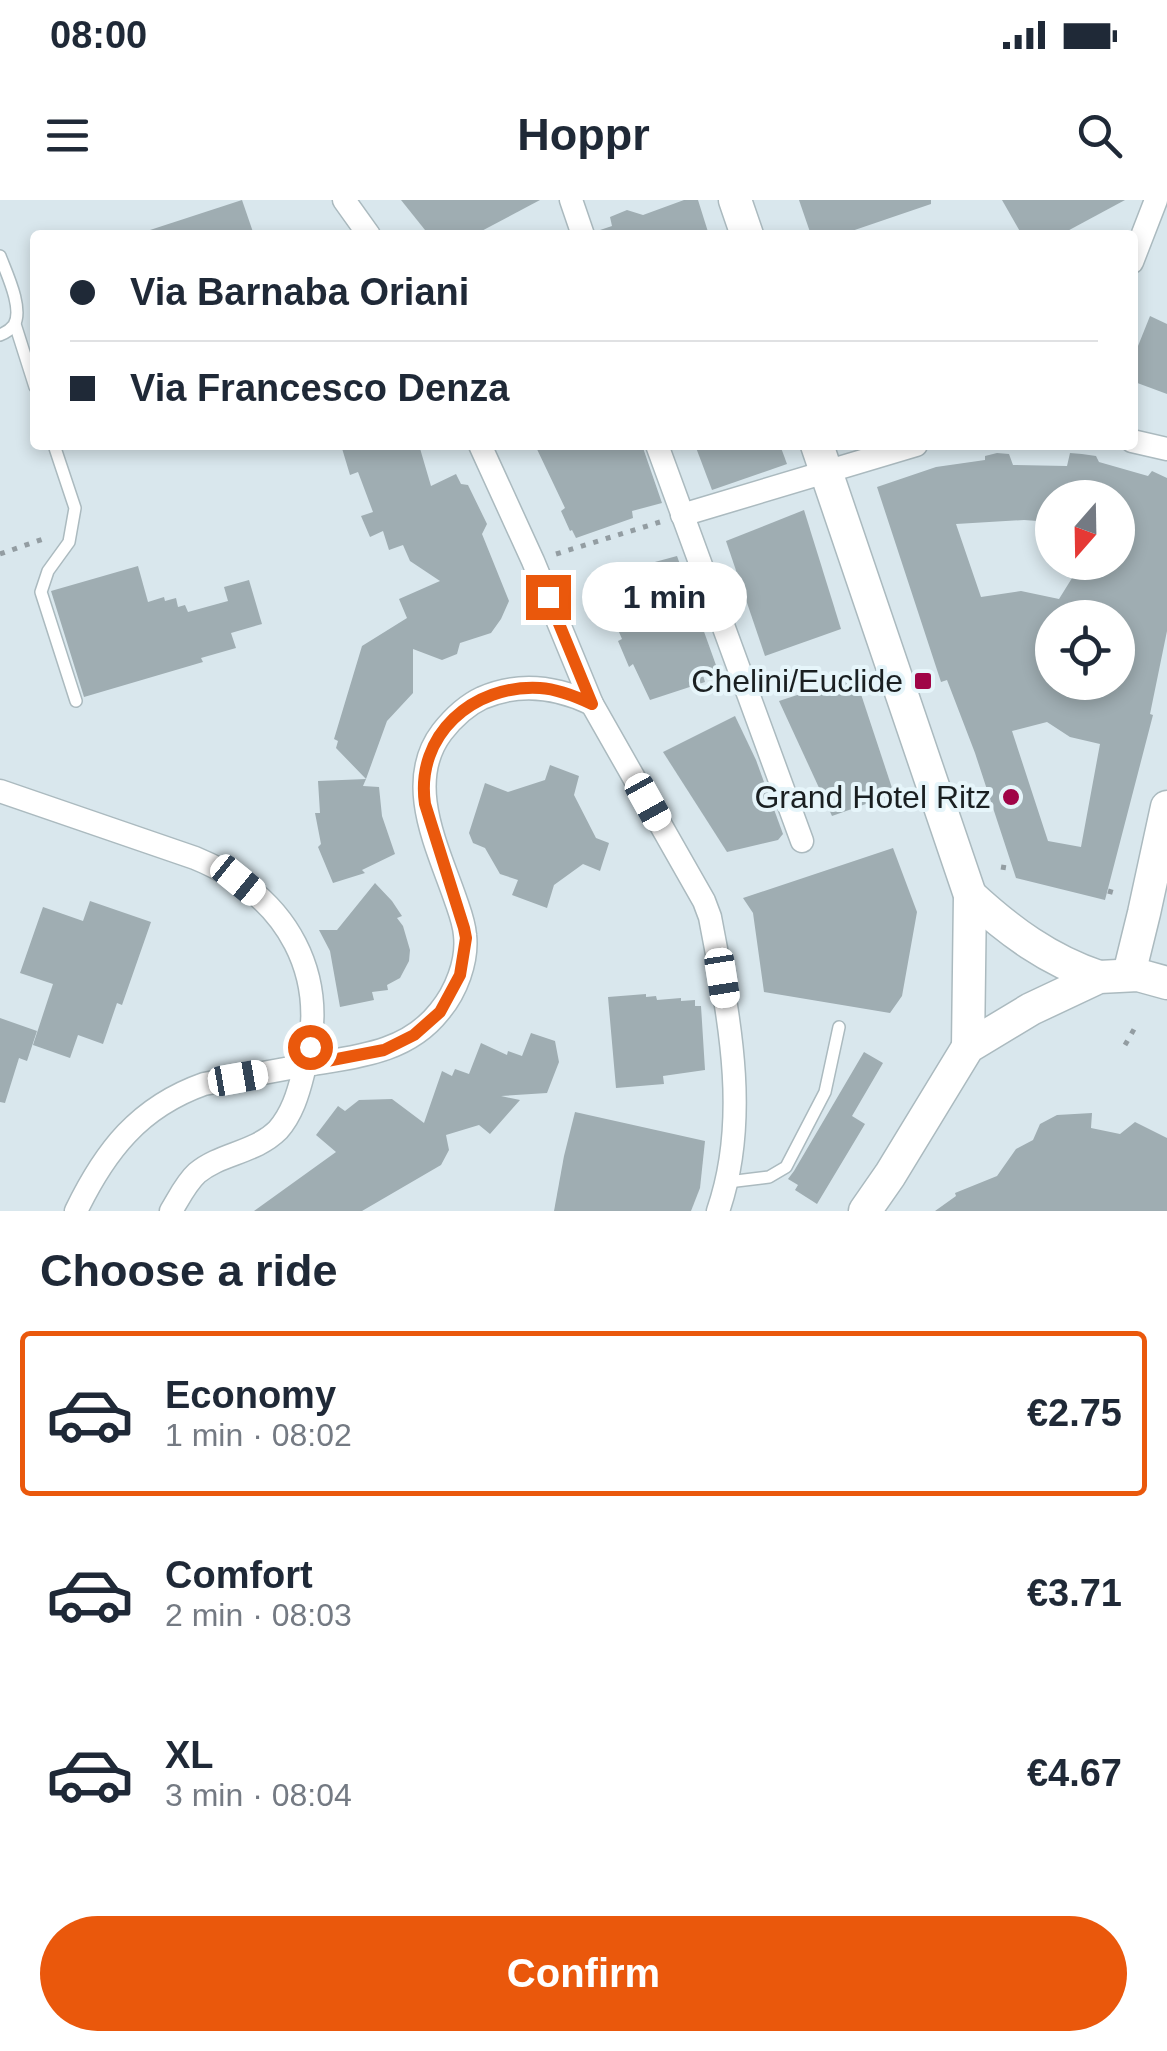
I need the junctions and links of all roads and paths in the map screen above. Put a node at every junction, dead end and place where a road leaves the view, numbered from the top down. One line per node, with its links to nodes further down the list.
1 (344, 200): 5 (street)
2 (571, 200): 6 (street)
3 (735, 200): 7 (street)
4 (1156, 200): 8 (street)
5 (365, 230)
6 (581, 230)
7 (745, 230)
8 (1138, 246)
9 (0, 256): 10 (lane)
10 (14, 324): 11 (lane); 12 (lane)
11 (0, 335)
12 (30, 372)
13 (1138, 442): 14 (street)
14 (1167, 449)
15 (56, 450): 21 (lane)
16 (482, 450): 25 (street)
17 (660, 450): 20 (street)
18 (880, 450): 19 (street)
19 (822, 458): 20 (street); 33 (street)
20 (682, 515): 23 (path); 28 (street)
21 (71, 530): 22 (path); 24 (lane)
22 (0, 554)
23 (551, 555)
24 (76, 701)
25 (592, 704): 40 (street); 41 (street)
26 (0, 791): 40 (street)
27 (1167, 806): 34 (street)
28 (802, 841)
29 (1001, 867): 30 (path)
30 (1013, 869)
31 (1108, 891): 32 (path)
32 (1118, 894)
33 (970, 895): 34 (street); 39 (street)
34 (1114, 976): 35 (street); 39 (street)
35 (1167, 983)
36 (1137, 1024): 38 (path)
37 (838, 1027): 41 (lane)
38 (1126, 1045)
39 (968, 1047): 45 (street)
40 (306, 1065): 42 (street); 43 (street)
41 (728, 1182): 44 (street)
42 (76, 1211)
43 (171, 1211)
44 (718, 1211)
45 (865, 1211)

